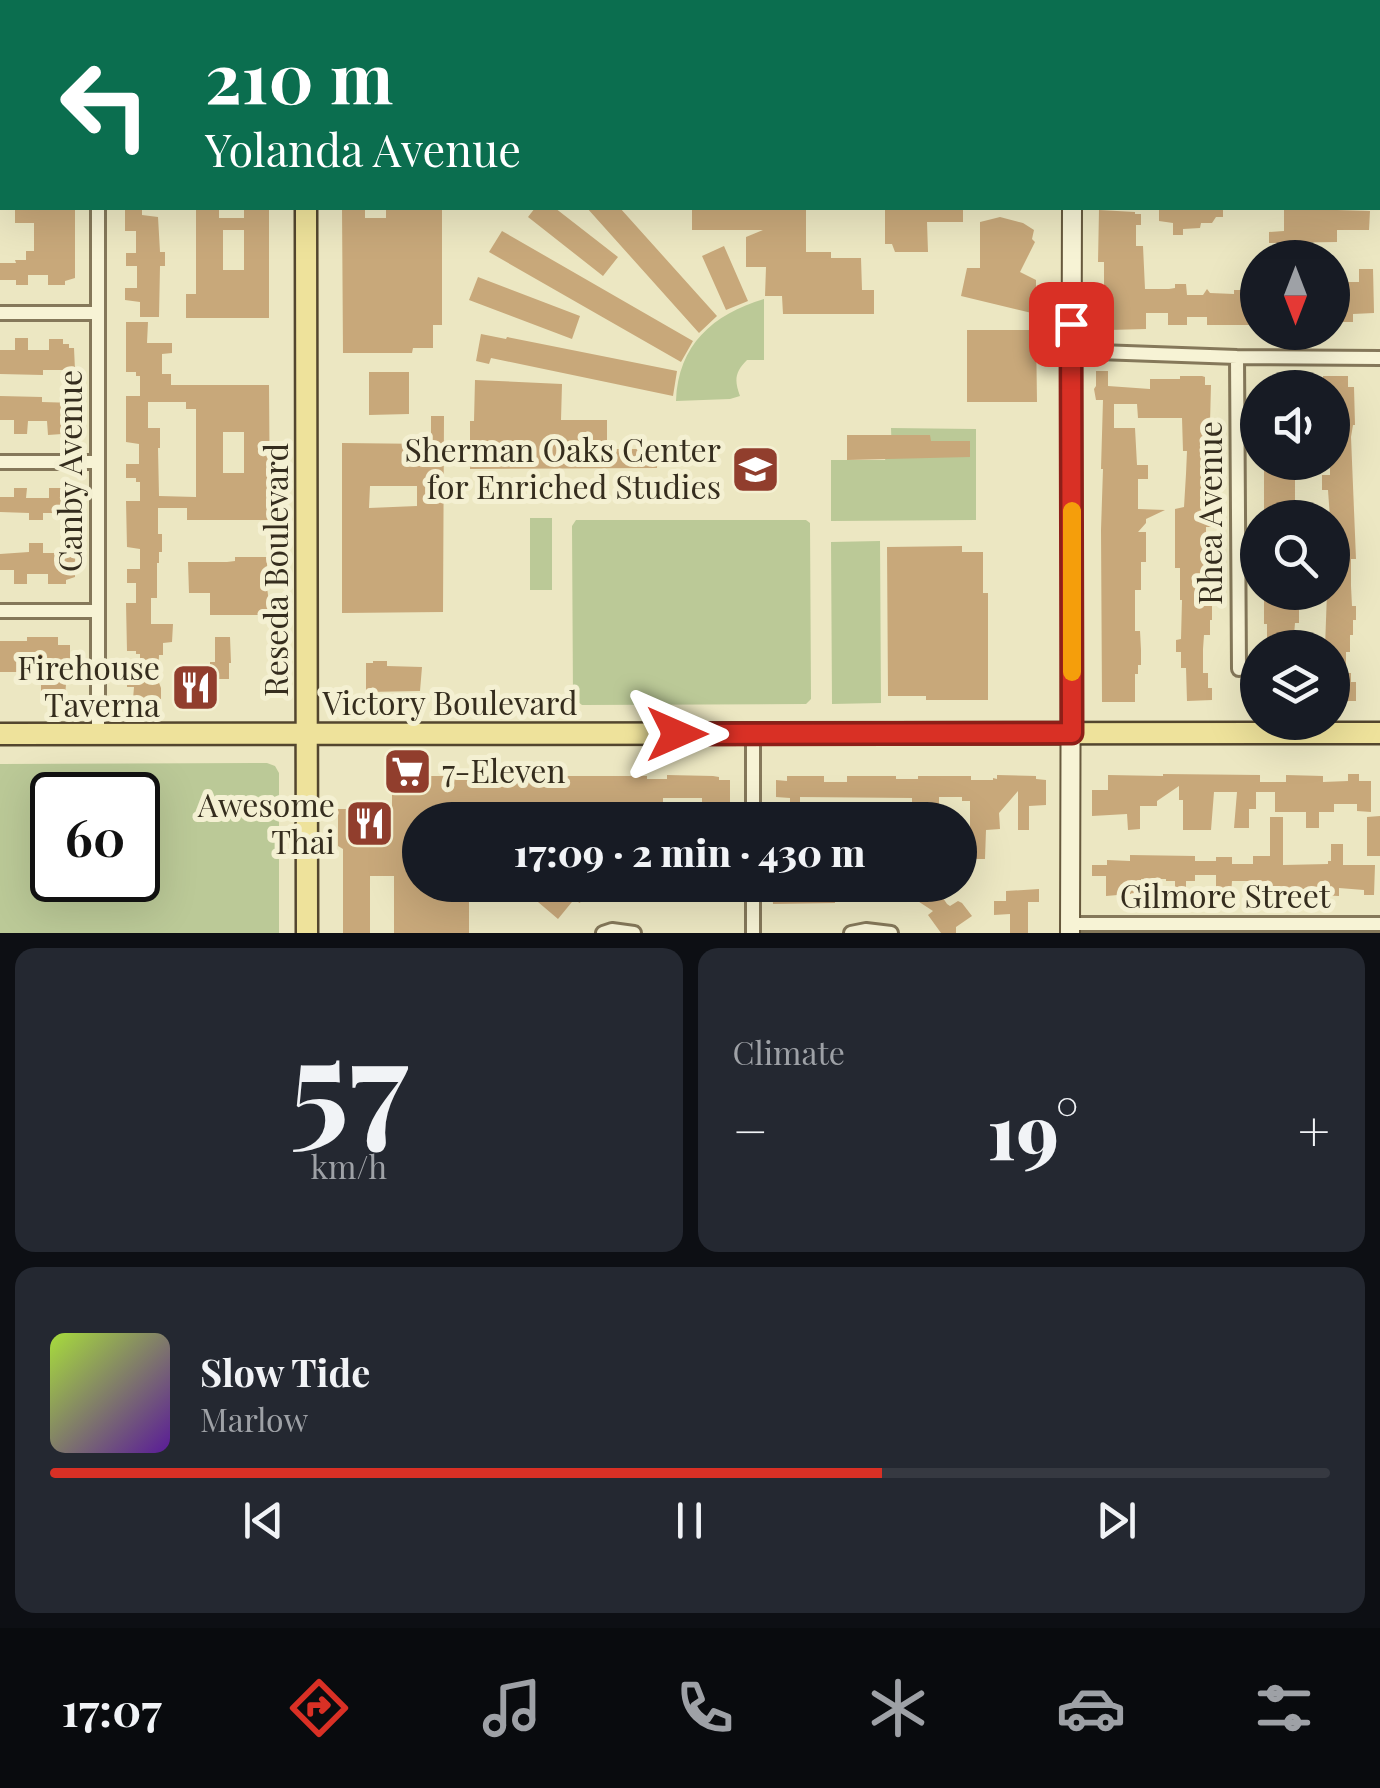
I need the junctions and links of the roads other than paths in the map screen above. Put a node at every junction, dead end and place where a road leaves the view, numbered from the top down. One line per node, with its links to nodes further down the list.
1 (98, 210): 5 (street, Canby Avenue)
2 (306, 210): 18 (main road, Reseda Boulevard)
3 (1072, 210): 6 (street)
4 (0, 313): 5 (street)
5 (98, 313): 10 (street, Canby Avenue)
6 (1071, 351): 7 (street); 14 (street)
7 (1237, 358): 8 (street); 13 (street, Rhea Avenue)
8 (1380, 358)
9 (0, 462): 10 (street)
10 (98, 462): 12 (street, Canby Avenue)
11 (0, 611): 12 (street)
12 (98, 611): 17 (street, Canby Avenue)
13 (1239, 669)
14 (1072, 733): 15 (main road, Victory Boulevard); 19 (main road, Victory Boulevard); 23 (street)
15 (1380, 733)
16 (0, 734): 17 (main road, Victory Boulevard)
17 (98, 734): 18 (main road, Victory Boulevard)
18 (307, 734): 19 (main road, Victory Boulevard); 25 (main road, Reseda Boulevard)
19 (753, 734): 20 (street)
20 (753, 802)
21 (753, 902): 28 (street)
22 (1378, 927): 24 (street, Gilmore Street)
23 (1070, 929): 24 (street, Gilmore Street)
24 (1225, 929)
25 (307, 933)
26 (603, 933): 27 (street)
27 (634, 933)
28 (753, 933)
29 (851, 933): 30 (street)
30 (891, 933)

